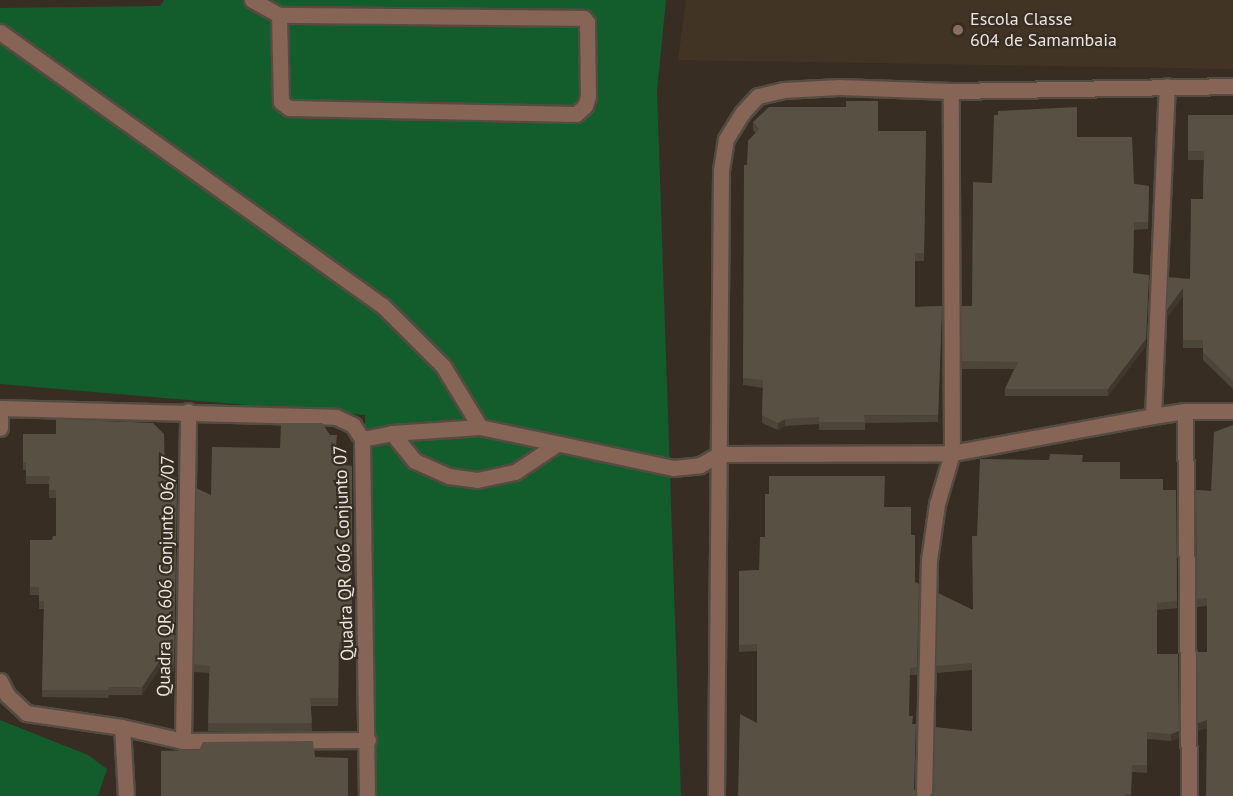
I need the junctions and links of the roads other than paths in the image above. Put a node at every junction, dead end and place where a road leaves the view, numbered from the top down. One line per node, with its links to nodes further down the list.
1 (252, 0): 2 (street)
2 (279, 15): 2 (street)
3 (0, 33): 13 (street)
4 (1167, 86): 5 (street); 6 (street); 11 (street)
5 (1233, 86)
6 (951, 91): 17 (street); 18 (street)
7 (0, 408): 8 (street, Quadra QR 606 Conjunto 07); 12 (street)
8 (188, 411): 15 (street, Quadra QR 606 Conjunto 07); 22 (street, Quadra QR 606 Conjunto 06/07)
9 (1185, 411): 10 (street); 11 (street); 27 (street)
10 (1233, 411)
11 (1153, 416): 17 (street)
12 (0, 428)
13 (480, 428): 14 (street); 16 (street)
14 (392, 433): 15 (street); 16 (street)
15 (362, 439): 21 (street, Quadra QR 606 Conjunto 07)
16 (556, 444): 18 (street)
17 (952, 453): 18 (street); 26 (street)
18 (720, 454): 25 (street)
19 (0, 681): 20 (street)
20 (122, 727): 22 (street); 23 (street)
21 (368, 740): 22 (street); 24 (street, Quadra QR 606 Conjunto 07)
22 (183, 741)
23 (126, 796)
24 (367, 796)
25 (716, 796)
26 (924, 796)
27 (1189, 796)

